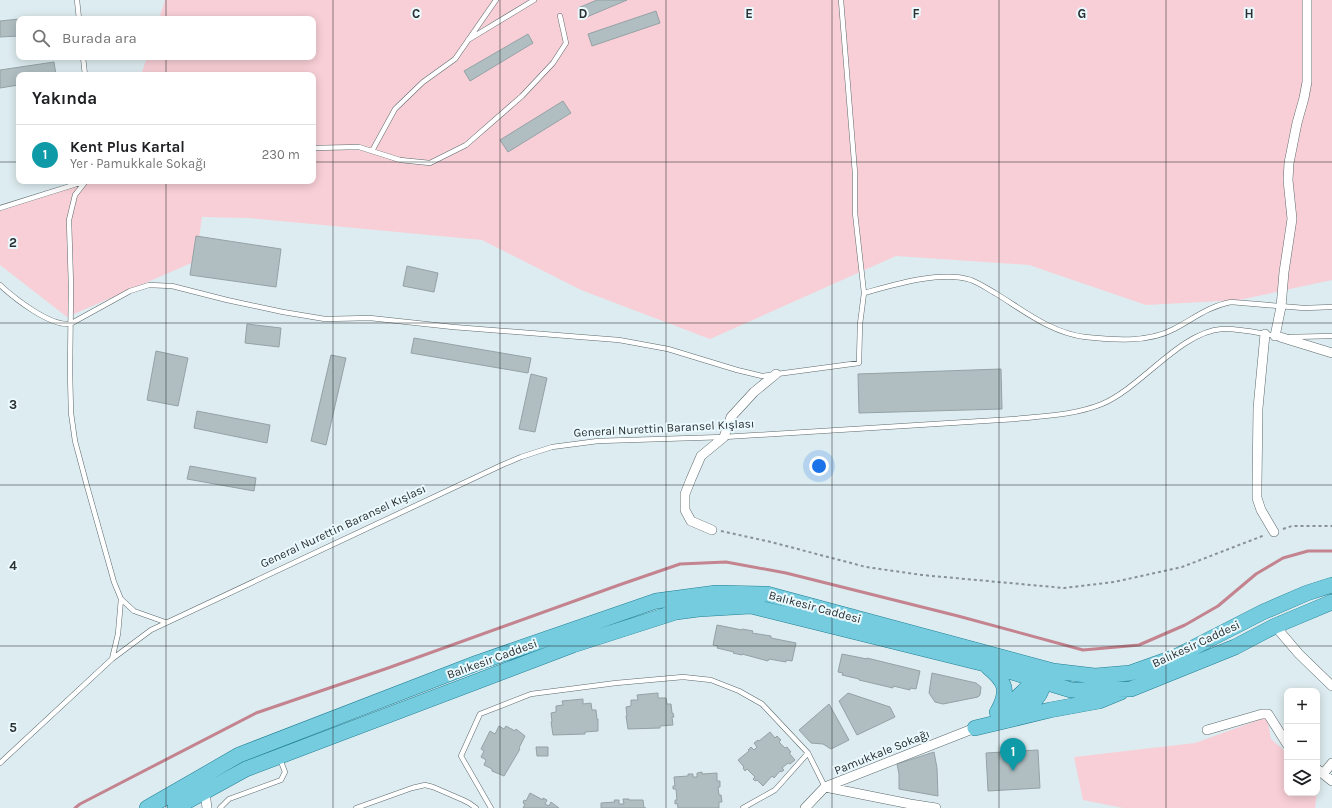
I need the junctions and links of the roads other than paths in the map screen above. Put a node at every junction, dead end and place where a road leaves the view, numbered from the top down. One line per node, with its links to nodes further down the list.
1 (78, 0): 6 (lane)
2 (496, 0): 8 (lane)
3 (534, 0): 8 (lane)
4 (841, 0): 17 (lane)
5 (1307, 0): 18 (street)
6 (79, 16)
7 (560, 16): 12 (lane)
8 (467, 41): 12 (lane)
9 (83, 60): 10 (lane)
10 (85, 72)
11 (316, 148): 12 (lane)
12 (372, 152)
13 (76, 184): 15 (lane)
14 (84, 184): 20 (lane)
15 (0, 208)
16 (0, 285): 20 (lane)
17 (864, 293): 18 (lane); 25 (lane)
18 (1281, 307): 19 (lane); 23 (street)
19 (1332, 307)
20 (70, 324): 25 (lane); 30 (lane)
21 (1265, 334): 23 (lane, General Nurettin Baransel Kışlası); 26 (lane, General Nurettin Baransel Kışlası); 28 (street)
22 (1332, 336): 23 (lane, General Nurettin Baransel Kışlası)
23 (1277, 337): 24 (street, General Nurettin Baransel Kışlası)
24 (1332, 353)
25 (776, 374): 26 (street)
26 (724, 437): 27 (street); 32 (lane, General Nurettin Baransel Kışlası)
27 (712, 530)
28 (1274, 532)
29 (1332, 585): 36 (main road, Balıkesir Caddesi)
30 (121, 599): 32 (lane); 34 (lane)
31 (1332, 602): 33 (main road, Balıkesir Caddesi)
32 (165, 622): 34 (lane, General Nurettin Baransel Kışlası)
33 (1275, 626): 37 (street); 38 (main road, Balıkesir Caddesi)
34 (112, 659): 45 (lane, General Nurettin Baransel Kışlası)
35 (984, 664): 36 (main road, Balıkesir Caddesi); 39 (main road); 44 (main road, Balıkesir Caddesi)
36 (1039, 675): 38 (main road, Balıkesir Caddesi); 39 (main road); 51 (main road, Balıkesir Caddesi)
37 (1332, 686)
38 (1130, 689): 39 (main road)
39 (1002, 716): 40 (main road)
40 (975, 728): 49 (street, Pamukkale Sokağı)
41 (1207, 730): 42 (street)
42 (1284, 739)
43 (808, 754): 49 (lane); 57 (lane); 58 (lane)
44 (279, 756): 50 (main road, Balıkesir Caddesi); 54 (lane)
45 (0, 763)
46 (1332, 763): 47 (street)
47 (1320, 772): 48 (street)
48 (1332, 781)
49 (825, 787): 59 (street, Pamukkale Sokağı); 60 (street)
50 (205, 792): 52 (main road, Balıkesir Caddesi); 53 (street)
51 (147, 808)
52 (175, 808)
53 (207, 808)
54 (220, 808)
55 (356, 808): 56 (lane)
56 (476, 808)
57 (490, 808)
58 (743, 808)
59 (805, 808)
60 (936, 808)

